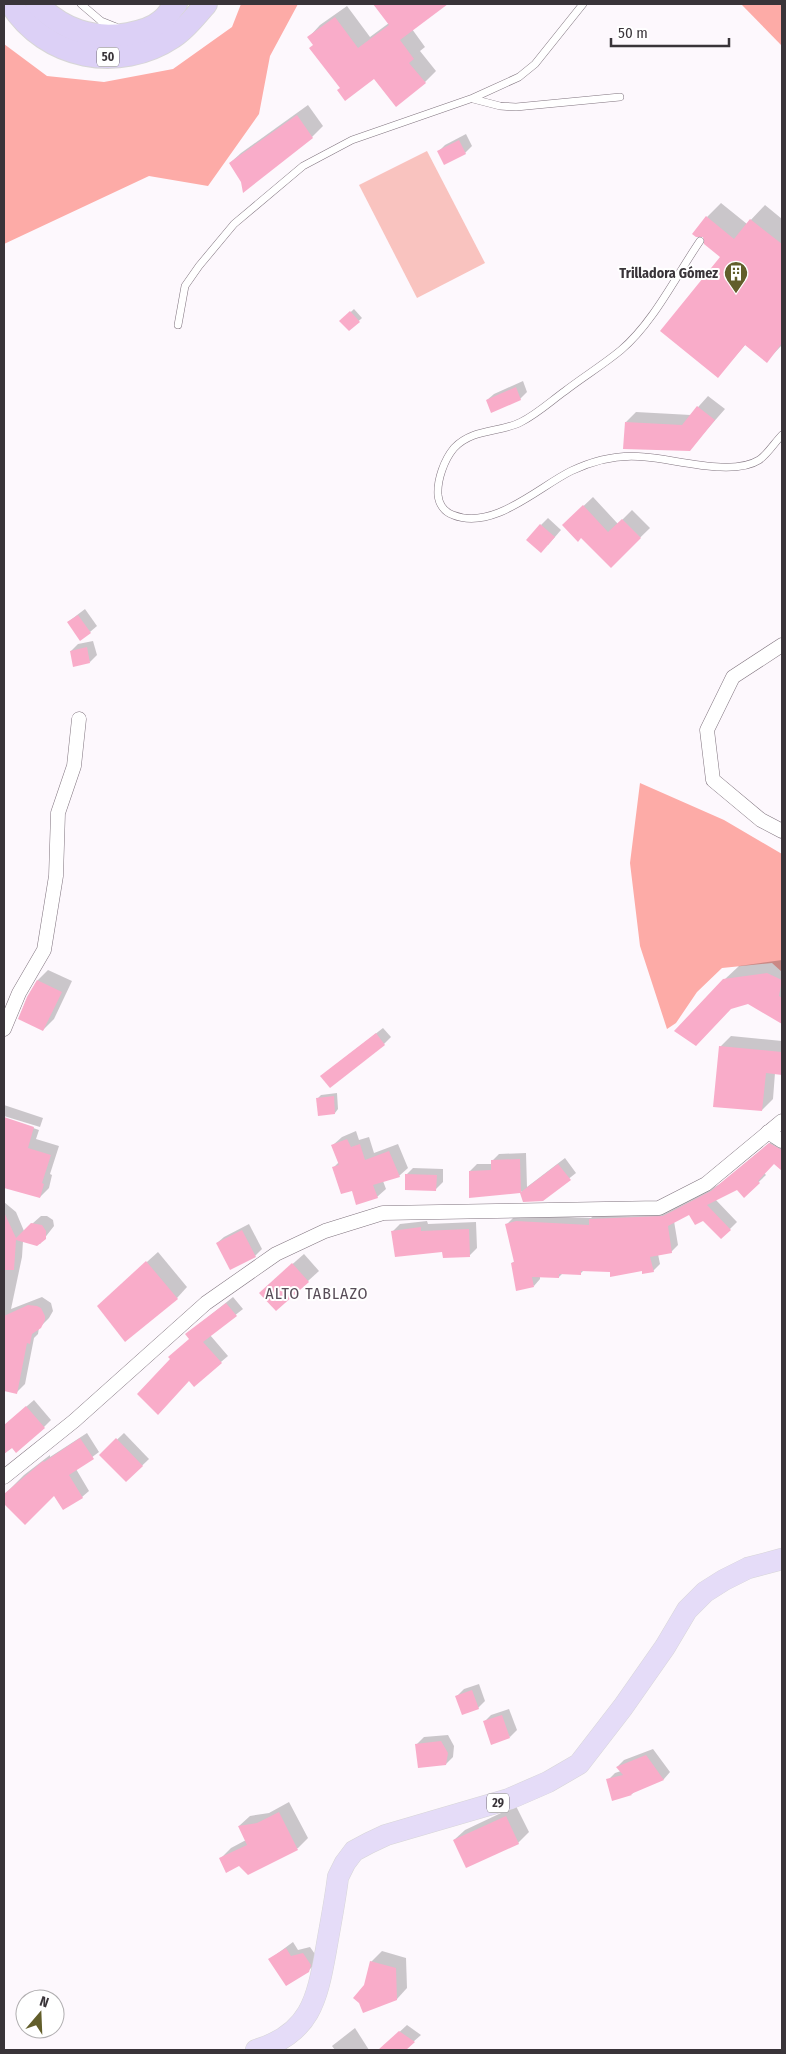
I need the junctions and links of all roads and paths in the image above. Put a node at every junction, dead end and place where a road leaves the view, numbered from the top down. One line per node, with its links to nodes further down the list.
1 (11, 4): 5 (highway, 50)
2 (37, 4): 7 (highway, 50)
3 (81, 4): 7 (lane)
4 (176, 4): 7 (highway, 50)
5 (206, 4)
6 (583, 4): 9 (lane)
7 (130, 34)
8 (620, 97): 9 (lane)
9 (472, 98): 11 (lane)
10 (700, 241): 12 (lane)
11 (178, 325)
12 (782, 435)
13 (782, 645): 15 (street)
14 (79, 719): 16 (street)
15 (782, 831)
16 (4, 1029)
17 (782, 1121): 18 (street)
18 (768, 1132): 19 (street); 20 (street)
19 (782, 1141)
20 (4, 1477)
21 (782, 1559): 22 (main road, 29)
22 (256, 2050)

